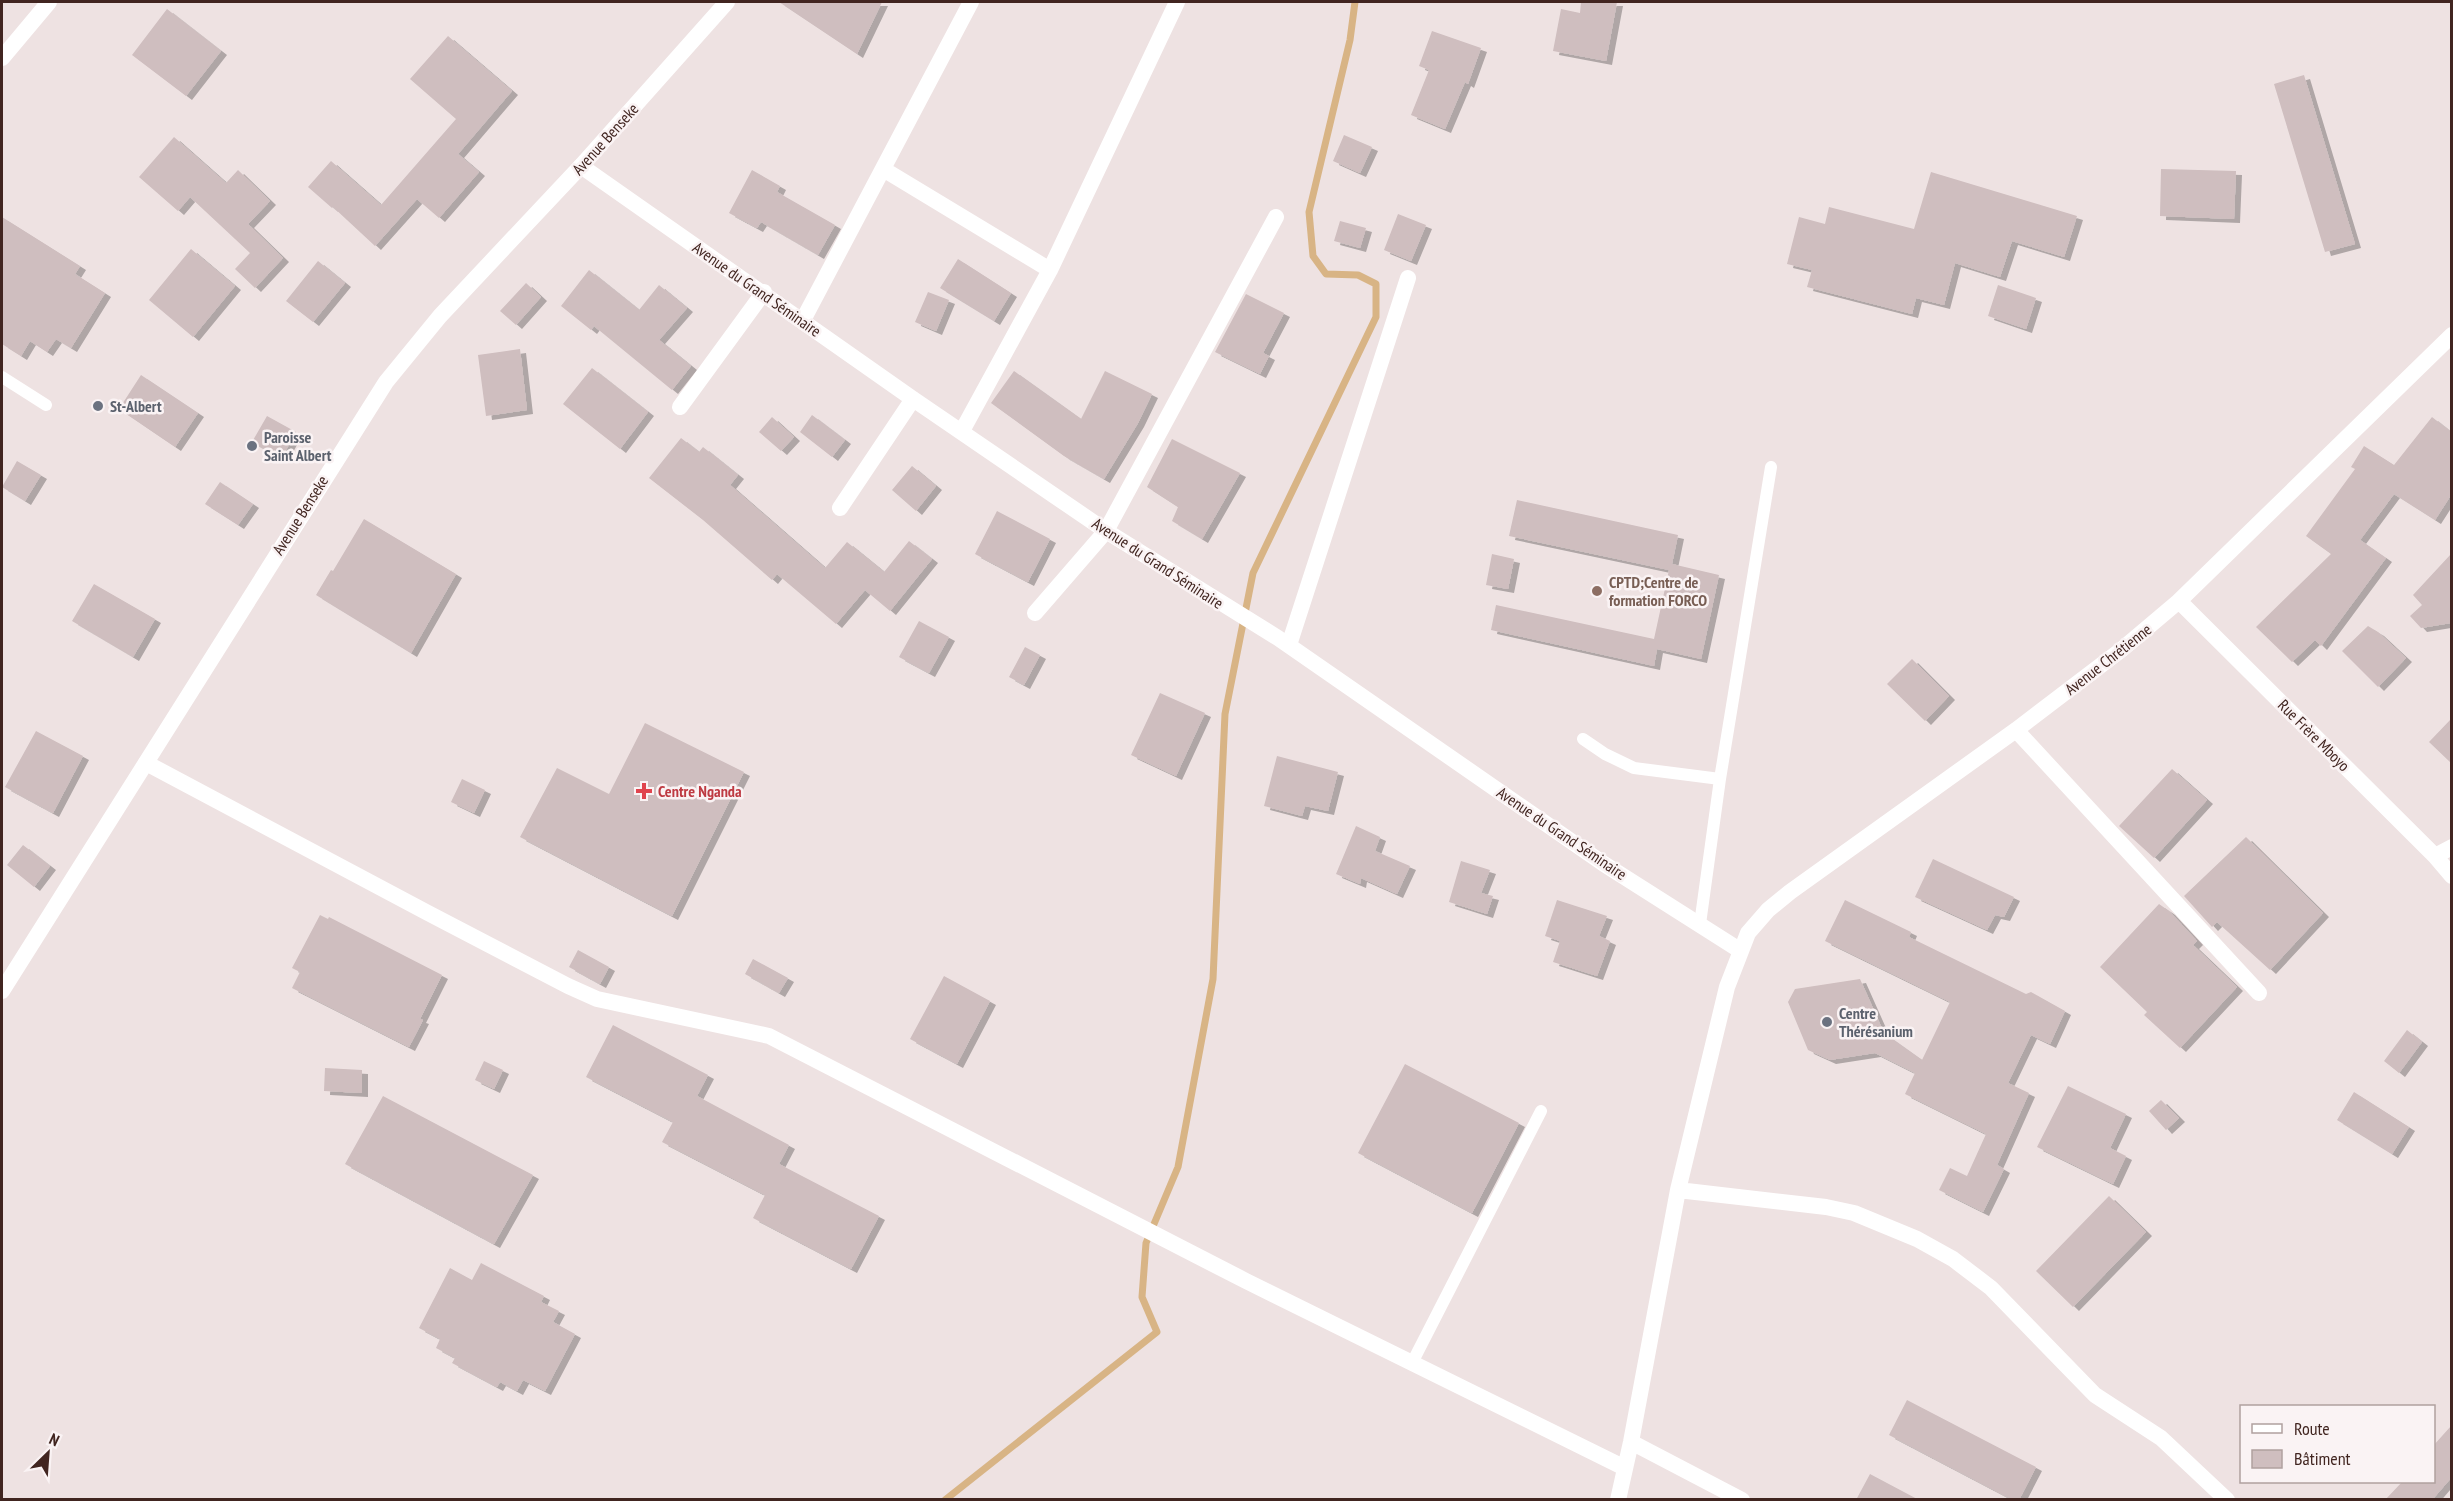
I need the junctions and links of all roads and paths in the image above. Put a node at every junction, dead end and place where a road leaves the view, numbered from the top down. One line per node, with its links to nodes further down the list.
1 (48, 2): 5 (street)
2 (727, 2): 6 (street, Avenue Benseke)
3 (971, 2): 7 (street)
4 (1177, 2): 9 (street)
5 (2, 58)
6 (581, 166): 11 (street, Avenue du Grand Séminaire); 27 (street, Avenue Benseke)
7 (883, 169): 9 (street); 12 (street)
8 (1276, 218): 21 (street)
9 (1050, 270): 18 (street)
10 (1408, 278): 24 (street)
11 (764, 292): 12 (street, Avenue du Grand Séminaire); 17 (street)
12 (803, 320): 15 (street, Avenue du Grand Séminaire)
13 (2451, 335): 22 (street, Avenue Chrétienne)
14 (2, 377): 16 (lane)
15 (913, 399): 18 (street, Avenue du Grand Séminaire); 20 (street)
16 (46, 405)
17 (680, 407)
18 (962, 431): 21 (street, Avenue du Grand Séminaire)
19 (1771, 467): 28 (lane)
20 (840, 508)
21 (1106, 531): 23 (street); 24 (street, Avenue du Grand Séminaire)
22 (2179, 601): 25 (street, Avenue Chrétienne); 30 (street, Rue Frère Mboyo)
23 (1035, 614)
24 (1284, 642): 32 (street, Avenue du Grand Séminaire)
25 (2016, 730): 33 (street, Avenue Chrétienne); 35 (street)
26 (1583, 739): 28 (lane)
27 (146, 763): 34 (street, Avenue Benseke); 38 (street)
28 (1720, 779): 32 (lane)
29 (2451, 847): 30 (street)
30 (2435, 856): 31 (street, Rue Frère Mboyo)
31 (2451, 876)
32 (1700, 924): 33 (street, Avenue du Grand Séminaire)
33 (1741, 951): 37 (street, Avenue Chrétienne)
34 (2, 991)
35 (2259, 993)
36 (1541, 1111): 38 (lane)
37 (1678, 1190): 39 (street, Avenue Chrétienne); 43 (street)
38 (1412, 1363): 40 (street)
39 (1631, 1442): 40 (street, Avenue Chrétienne); 42 (street)
40 (1625, 1468): 41 (street, Avenue Chrétienne)
41 (1618, 1500)
42 (1742, 1500)
43 (2227, 1500)

